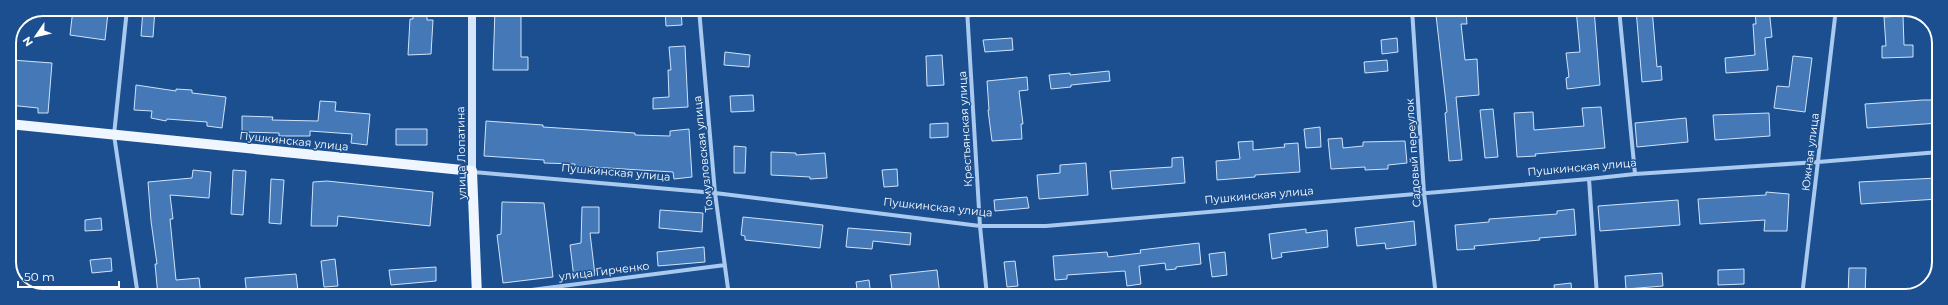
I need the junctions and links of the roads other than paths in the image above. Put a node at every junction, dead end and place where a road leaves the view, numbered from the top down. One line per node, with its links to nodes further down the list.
1 (126, 16): 9 (street)
2 (472, 16): 12 (street, улица Лопатина)
3 (700, 16): 15 (street, Томузловская улица)
4 (967, 16): 17 (street, Крестьянская улица)
5 (1412, 16): 16 (street, Садовый переулок)
6 (1620, 16): 13 (street)
7 (1835, 16): 11 (street, Южная улица)
8 (16, 125): 9 (main road, Пушкинская улица)
9 (114, 136): 12 (main road, Пушкинская улица); 19 (street)
10 (1932, 153): 11 (street, Пушкинская улица)
11 (1818, 162): 13 (street, Пушкинская улица); 26 (street, Южная улица)
12 (472, 172): 15 (street, Пушкинская улица); 20 (main road, улица Лопатина)
13 (1635, 174): 14 (street, Пушкинская улица)
14 (1589, 179): 16 (street, Пушкинская улица); 25 (street)
15 (715, 193): 17 (street, Пушкинская улица); 18 (street, Томузловская улица)
16 (1424, 193): 17 (street, Пушкинская улица); 24 (street, Садовый переулок)
17 (980, 226): 23 (street, Крестьянская улица)
18 (725, 265): 21 (street, улица Гирченко); 22 (street, Томузловская улица)
19 (137, 289)
20 (477, 289)
21 (539, 289)
22 (728, 289)
23 (986, 289)
24 (1435, 289)
25 (1597, 289)
26 (1803, 289)

